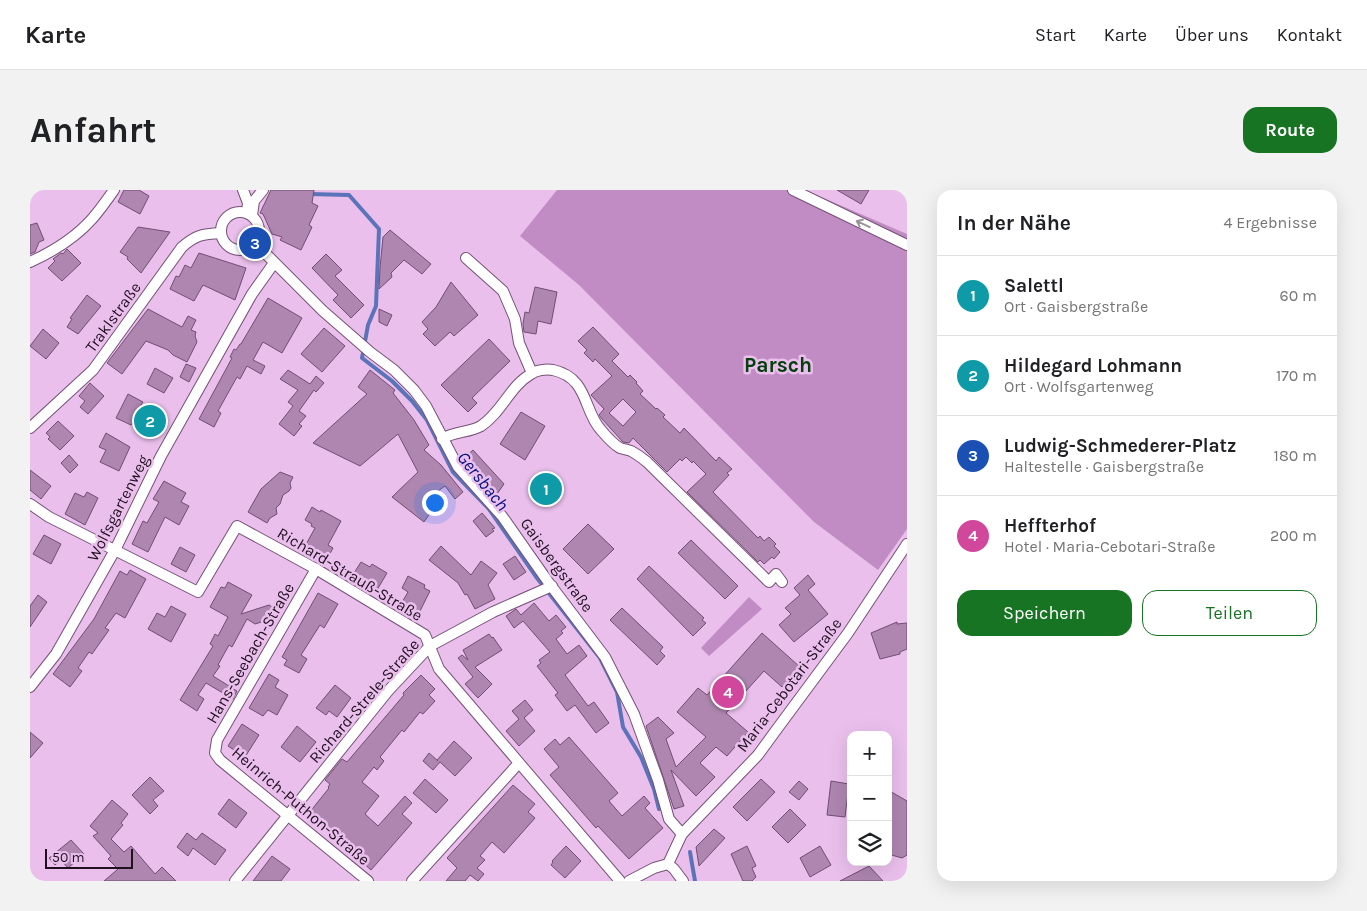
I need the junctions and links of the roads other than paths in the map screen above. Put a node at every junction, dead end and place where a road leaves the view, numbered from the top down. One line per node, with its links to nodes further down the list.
1 (114, 190): 10 (street)
2 (243, 190): 5 (street)
3 (263, 190): 5 (street)
4 (793, 190): 8 (street, one-way to 4)
5 (249, 214): 6 (street); 7 (street)
6 (221, 233): 7 (street); 13 (street, Traklstraße)
7 (255, 243): 11 (street, Gaisbergstraße)
8 (907, 245)
9 (466, 258): 12 (street)
10 (30, 262)
11 (274, 263): 14 (street, Gaisbergstraße); 17 (street, Wolfsgartenweg)
12 (532, 373): 14 (street); 19 (street)
13 (30, 428)
14 (442, 439): 20 (street, Gaisbergstraße)
15 (30, 504): 17 (street)
16 (907, 544): 26 (street, Maria-Cebotari-Straße)
17 (115, 550): 18 (street, Richard-Strauß-Straße); 22 (street, Wolfsgartenweg)
18 (316, 569): 21 (street, Richard-Strauß-Straße); 23 (street, Hans-Seebach-Straße)
19 (782, 582)
20 (552, 586): 21 (street, Richard-Strele-Straße); 26 (street, Gaisbergstraße)
21 (430, 646): 24 (street, Richard-Strauß-Straße); 25 (street, Richard-Strele-Straße)
22 (30, 687)
23 (215, 753): 25 (street, Heinrich-Puthon-Straße)
24 (518, 764): 30 (street); 31 (street, Richard-Strauß-Straße)
25 (288, 815): 28 (street, Richard-Strele-Straße); 29 (street, Heinrich-Puthon-Straße)
26 (682, 834): 27 (street)
27 (668, 864): 32 (street); 33 (street)
28 (235, 881)
29 (368, 881)
30 (412, 881)
31 (620, 881)
32 (629, 881)
33 (684, 881)

